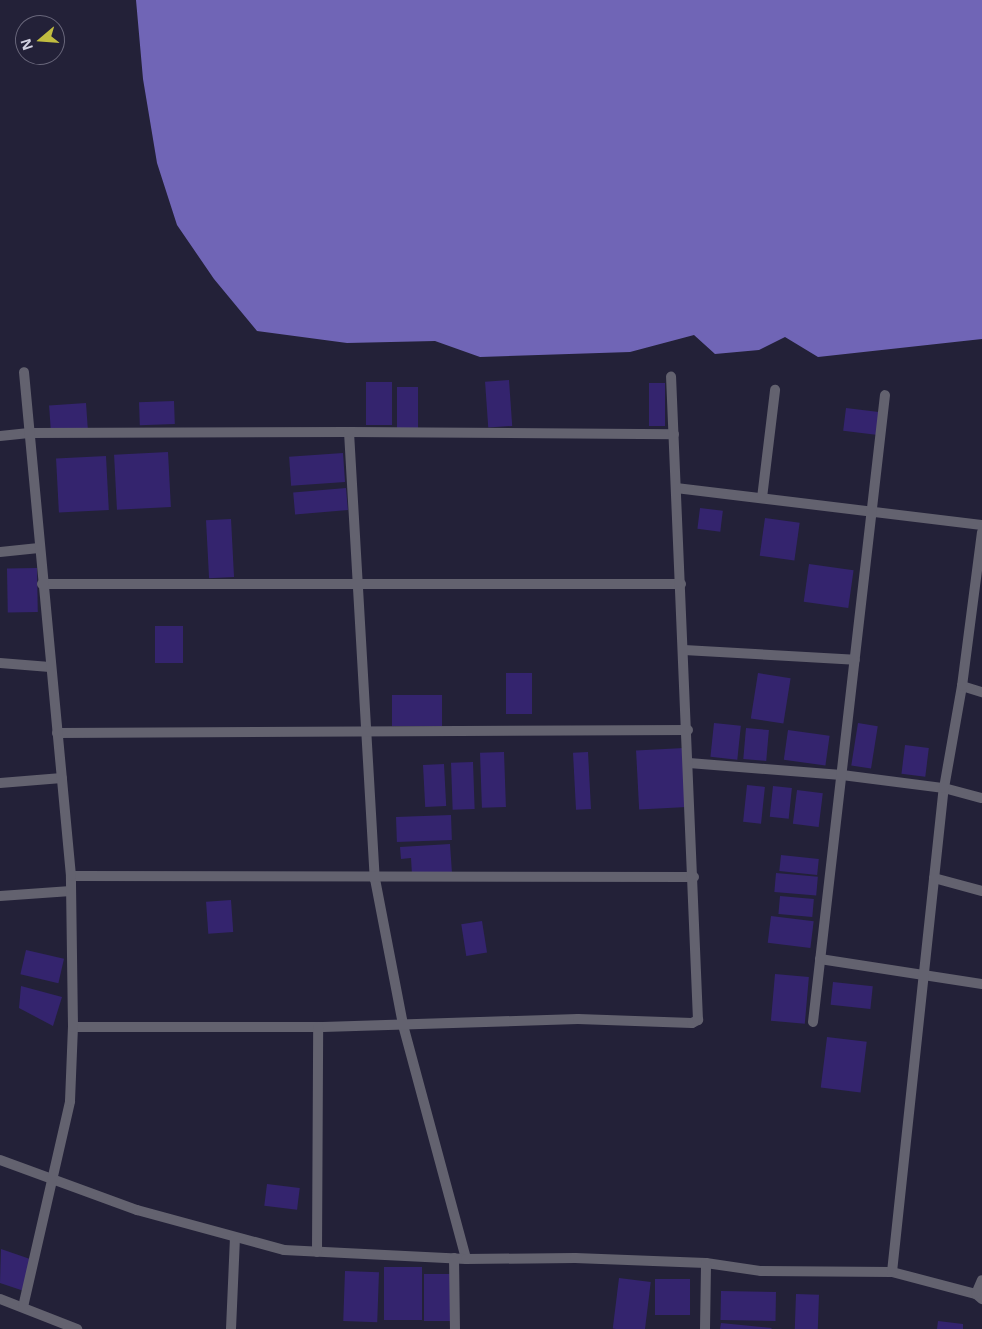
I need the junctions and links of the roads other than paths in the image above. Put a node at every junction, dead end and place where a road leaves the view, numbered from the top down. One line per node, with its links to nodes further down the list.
1 (24, 372): 6 (street)
2 (672, 377): 7 (street)
3 (775, 390): 10 (street)
4 (885, 395): 11 (street)
5 (349, 432): 6 (street); 7 (street); 16 (street)
6 (29, 433): 8 (street); 14 (street)
7 (674, 434): 9 (street)
8 (0, 436)
9 (676, 488): 10 (street); 18 (street)
10 (762, 498): 11 (street)
11 (872, 512): 12 (street); 21 (street)
12 (982, 525)
13 (982, 532): 19 (street)
14 (39, 548): 15 (street); 17 (street)
15 (0, 552)
16 (358, 582): 17 (street); 18 (street); 26 (street)
17 (42, 584): 23 (street)
18 (681, 584): 20 (street)
19 (977, 608): 24 (street)
20 (684, 650): 21 (street); 27 (street)
21 (855, 660): 30 (street)
22 (0, 663): 23 (street)
23 (50, 667): 28 (street)
24 (962, 686): 25 (street); 33 (street)
25 (982, 692)
26 (366, 730): 27 (street); 28 (street); 38 (street)
27 (688, 730): 29 (street)
28 (57, 732): 31 (street)
29 (689, 763): 30 (street); 36 (street)
30 (842, 775): 33 (street); 42 (street)
31 (62, 778): 32 (street); 35 (street)
32 (0, 783)
33 (944, 788): 34 (street); 37 (street)
34 (982, 798)
35 (71, 876): 38 (street); 40 (street)
36 (694, 877): 38 (street); 46 (street)
37 (934, 878): 39 (street); 43 (street)
38 (375, 879): 46 (street)
39 (982, 891)
40 (71, 892): 41 (street); 47 (street)
41 (0, 896)
42 (820, 959): 43 (street); 45 (street)
43 (922, 973): 44 (street); 56 (street)
44 (982, 984)
45 (813, 1022)
46 (403, 1025): 48 (street); 54 (street)
47 (74, 1027): 48 (street); 50 (street)
48 (318, 1027): 52 (street)
49 (0, 1160): 50 (street)
50 (53, 1182): 51 (street); 60 (street)
51 (235, 1238): 52 (street); 63 (street)
52 (317, 1252): 53 (street)
53 (454, 1258): 54 (street); 64 (street)
54 (466, 1259): 55 (street)
55 (706, 1263): 56 (street); 65 (street)
56 (892, 1272): 58 (street)
57 (982, 1280): 58 (street)
58 (979, 1297)
59 (0, 1299): 60 (street)
60 (23, 1308): 61 (street)
61 (51, 1324): 62 (street)
62 (77, 1329)
63 (231, 1329)
64 (456, 1329)
65 (705, 1329)

